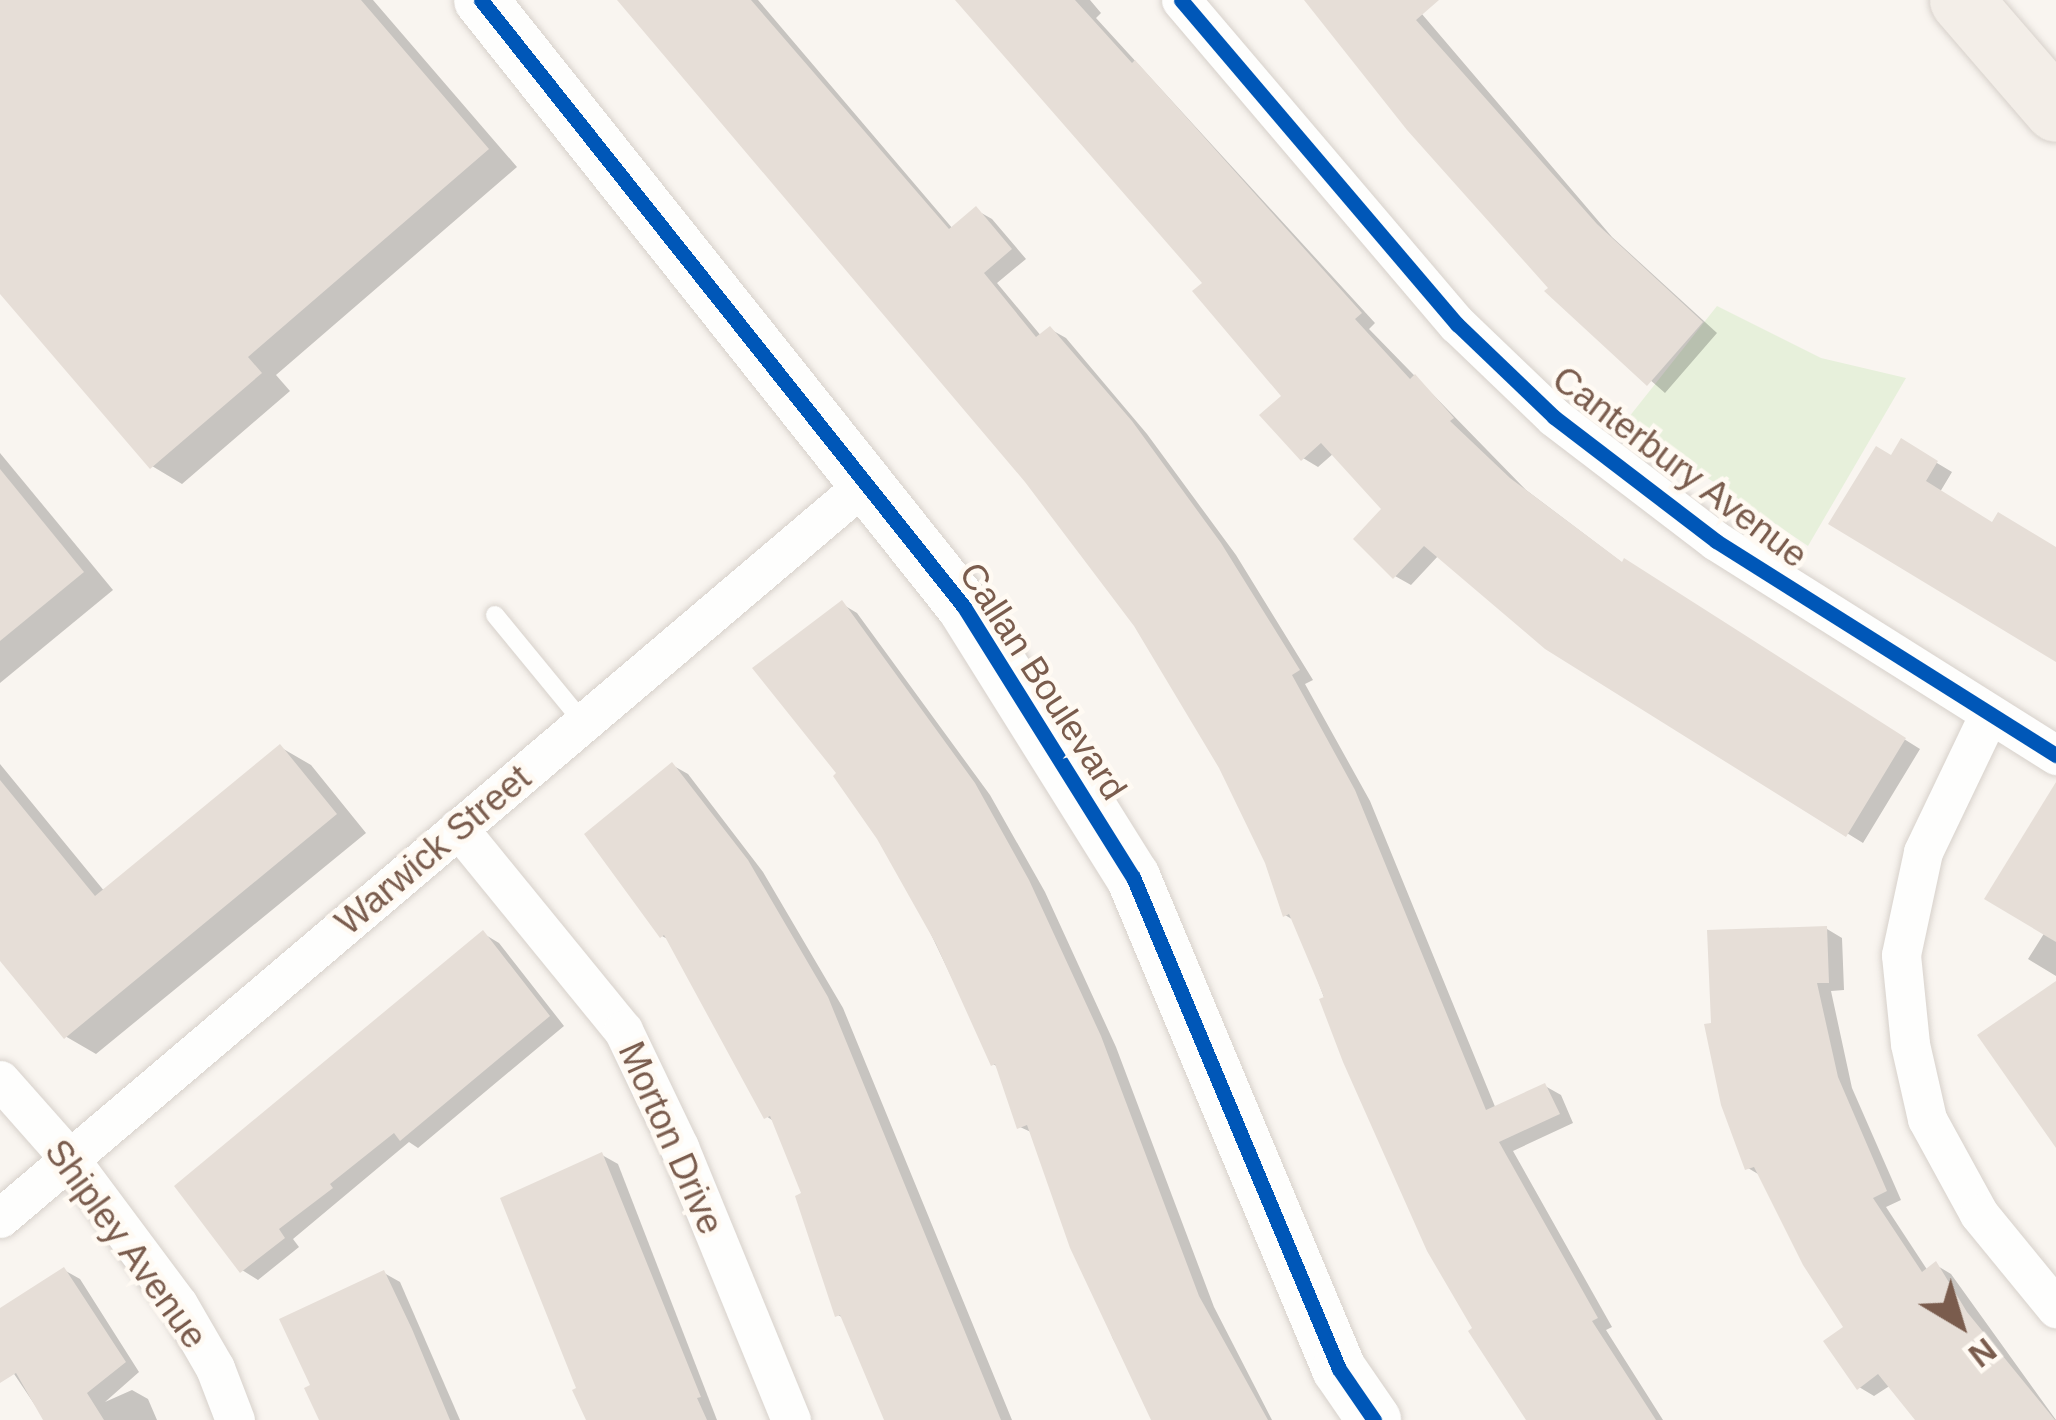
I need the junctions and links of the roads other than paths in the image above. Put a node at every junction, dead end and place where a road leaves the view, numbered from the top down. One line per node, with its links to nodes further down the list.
1 (482, 0): 5 (street, Callan Boulevard)
2 (1180, 0): 7 (street, Canterbury Avenue)
3 (1961, 0): 4 (main road)
4 (2055, 106)
5 (867, 482): 8 (street, Warwick Street); 17 (street, Callan Boulevard)
6 (495, 615): 8 (lane)
7 (1989, 714): 9 (street, Canterbury Avenue); 14 (street)
8 (584, 722): 10 (street, Warwick Street)
9 (2056, 755)
10 (458, 828): 12 (street, Warwick Street); 16 (street, Morton Drive)
11 (0, 1080): 12 (street, Shipley Avenue)
12 (69, 1158): 13 (street, Warwick Street); 15 (street, Shipley Avenue)
13 (0, 1218)
14 (2056, 1308)
15 (235, 1420)
16 (791, 1420)
17 (1374, 1420)

